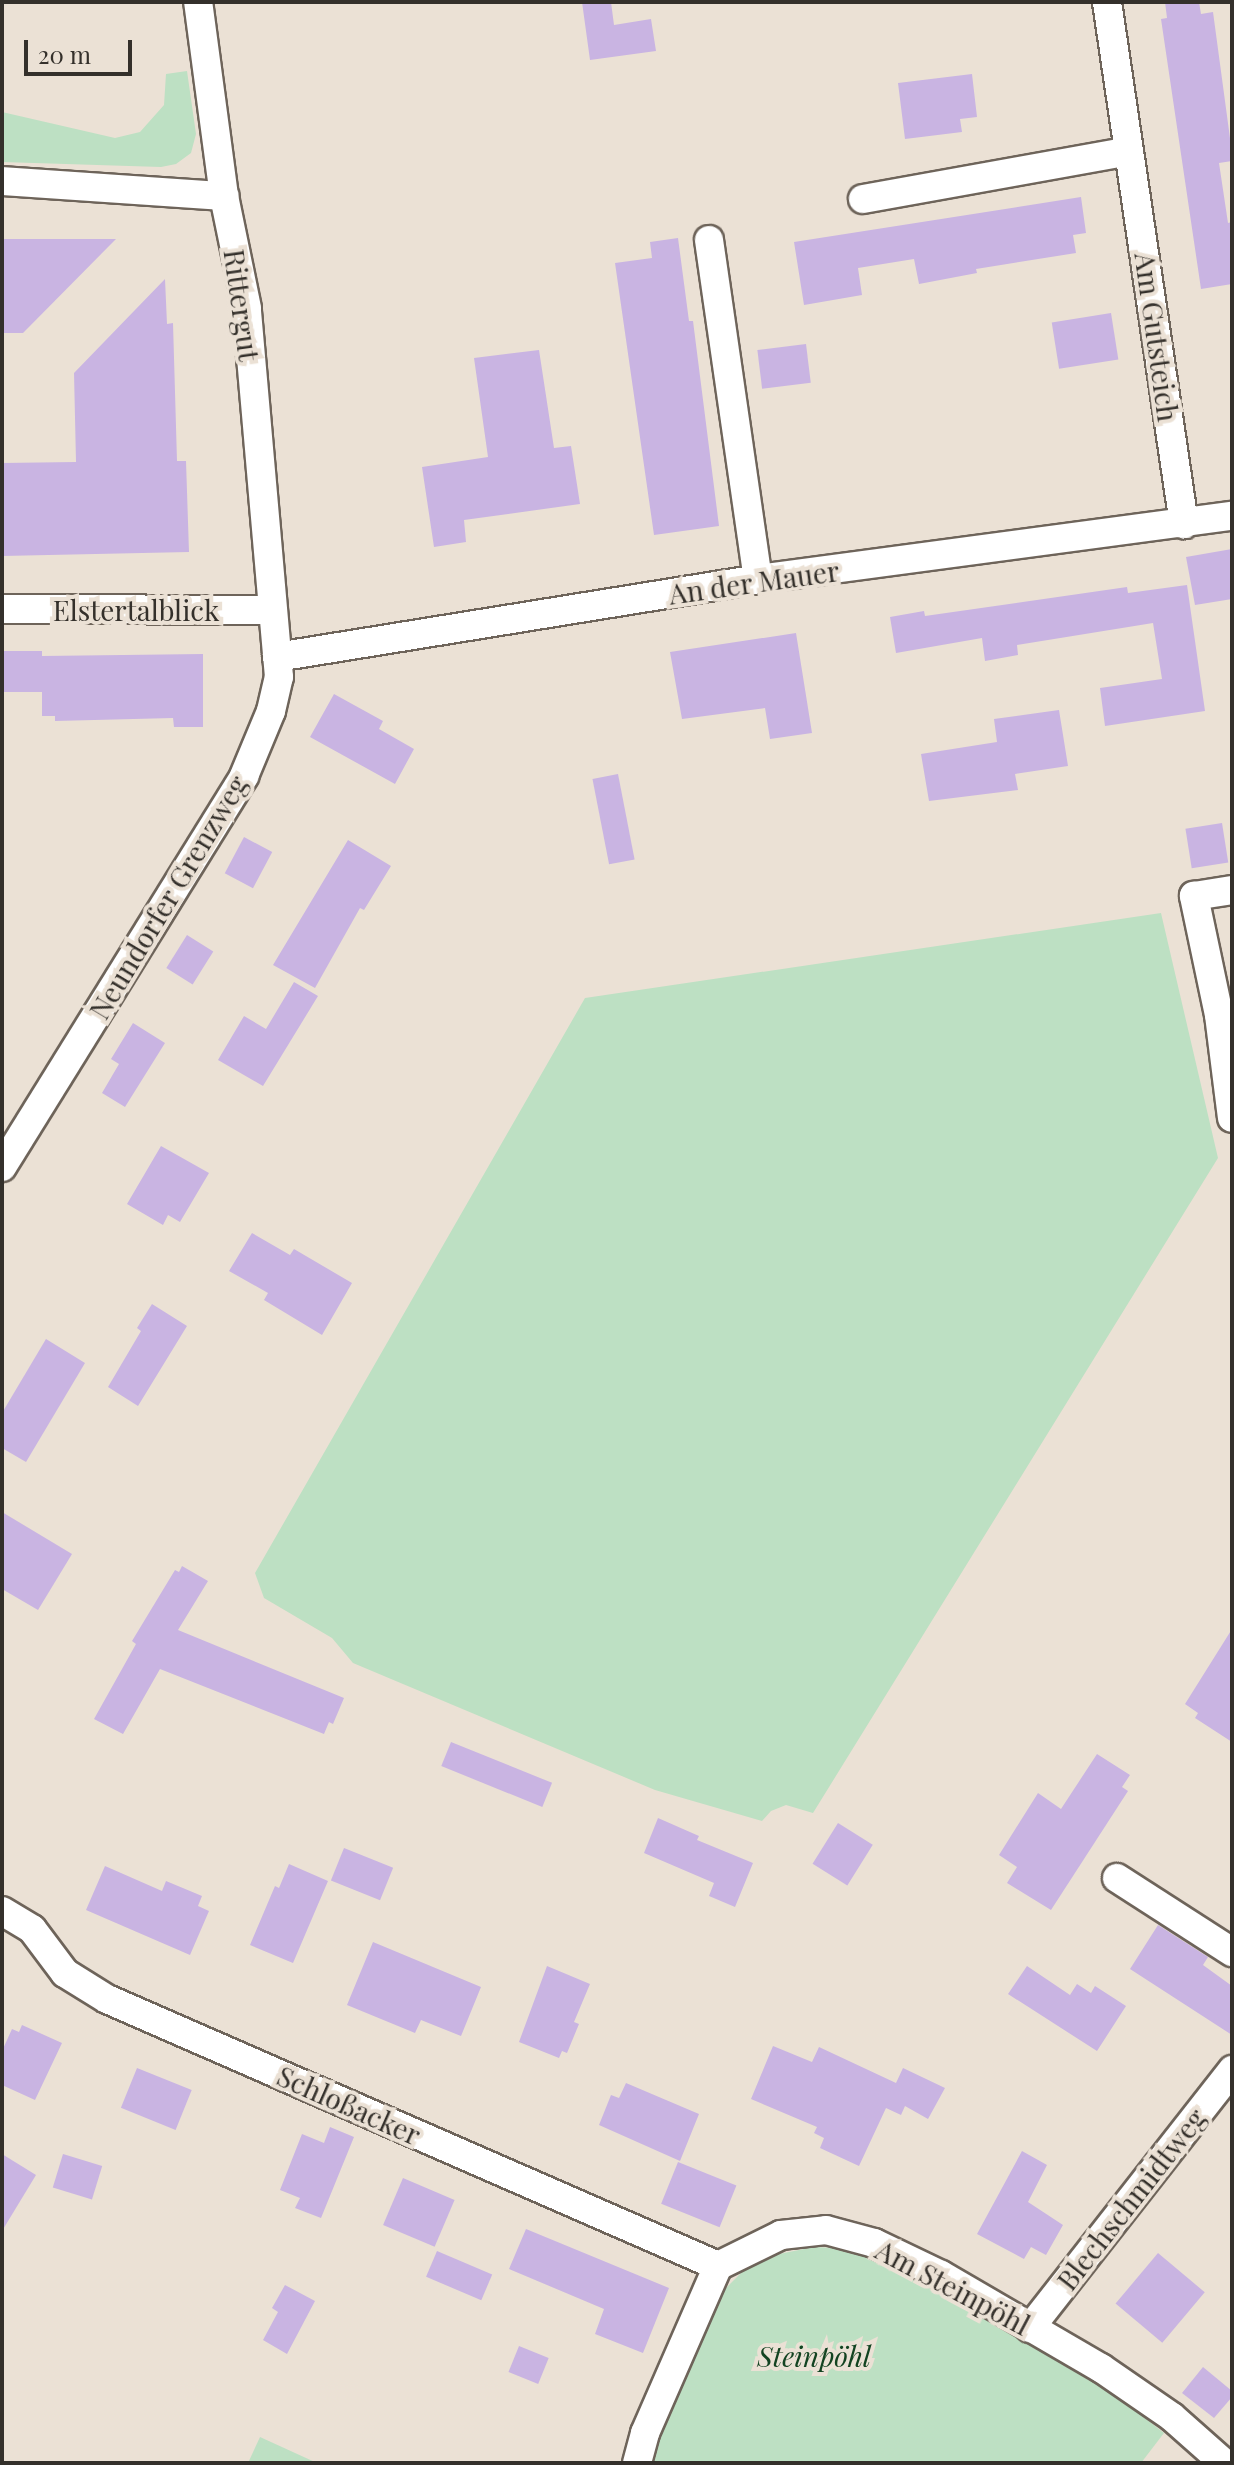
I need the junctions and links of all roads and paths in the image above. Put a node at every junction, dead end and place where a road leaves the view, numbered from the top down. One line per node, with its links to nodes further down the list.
1 (198, 2): 5 (street, Rittergut)
2 (1107, 2): 3 (street, Am Gutsteich)
3 (1129, 151): 6 (street); 9 (street, Am Gutsteich)
4 (2, 181): 5 (street)
5 (224, 196): 12 (street, Rittergut)
6 (863, 199)
7 (709, 240): 10 (street)
8 (1232, 516): 9 (street, An der Mauer)
9 (1184, 524): 10 (street, An der Mauer)
10 (758, 579): 13 (street, An der Mauer)
11 (2, 609): 12 (street, Elstertalblick)
12 (270, 610): 13 (street, Neundorfer Grenzweg)
13 (277, 657): 16 (street, Neundorfer Grenzweg)
14 (1232, 890): 15 (street)
15 (1232, 1118)
16 (2, 1167)
17 (1117, 1878): 19 (street)
18 (2, 1911): 21 (street, Schloßacker)
19 (1232, 1952)
20 (1232, 2070): 22 (street, Blechschmidtweg)
21 (718, 2266): 22 (street, Am Steinpöhl); 23 (street)
22 (1030, 2328): 24 (street, Am Steinpöhl)
23 (637, 2463)
24 (1224, 2463)

